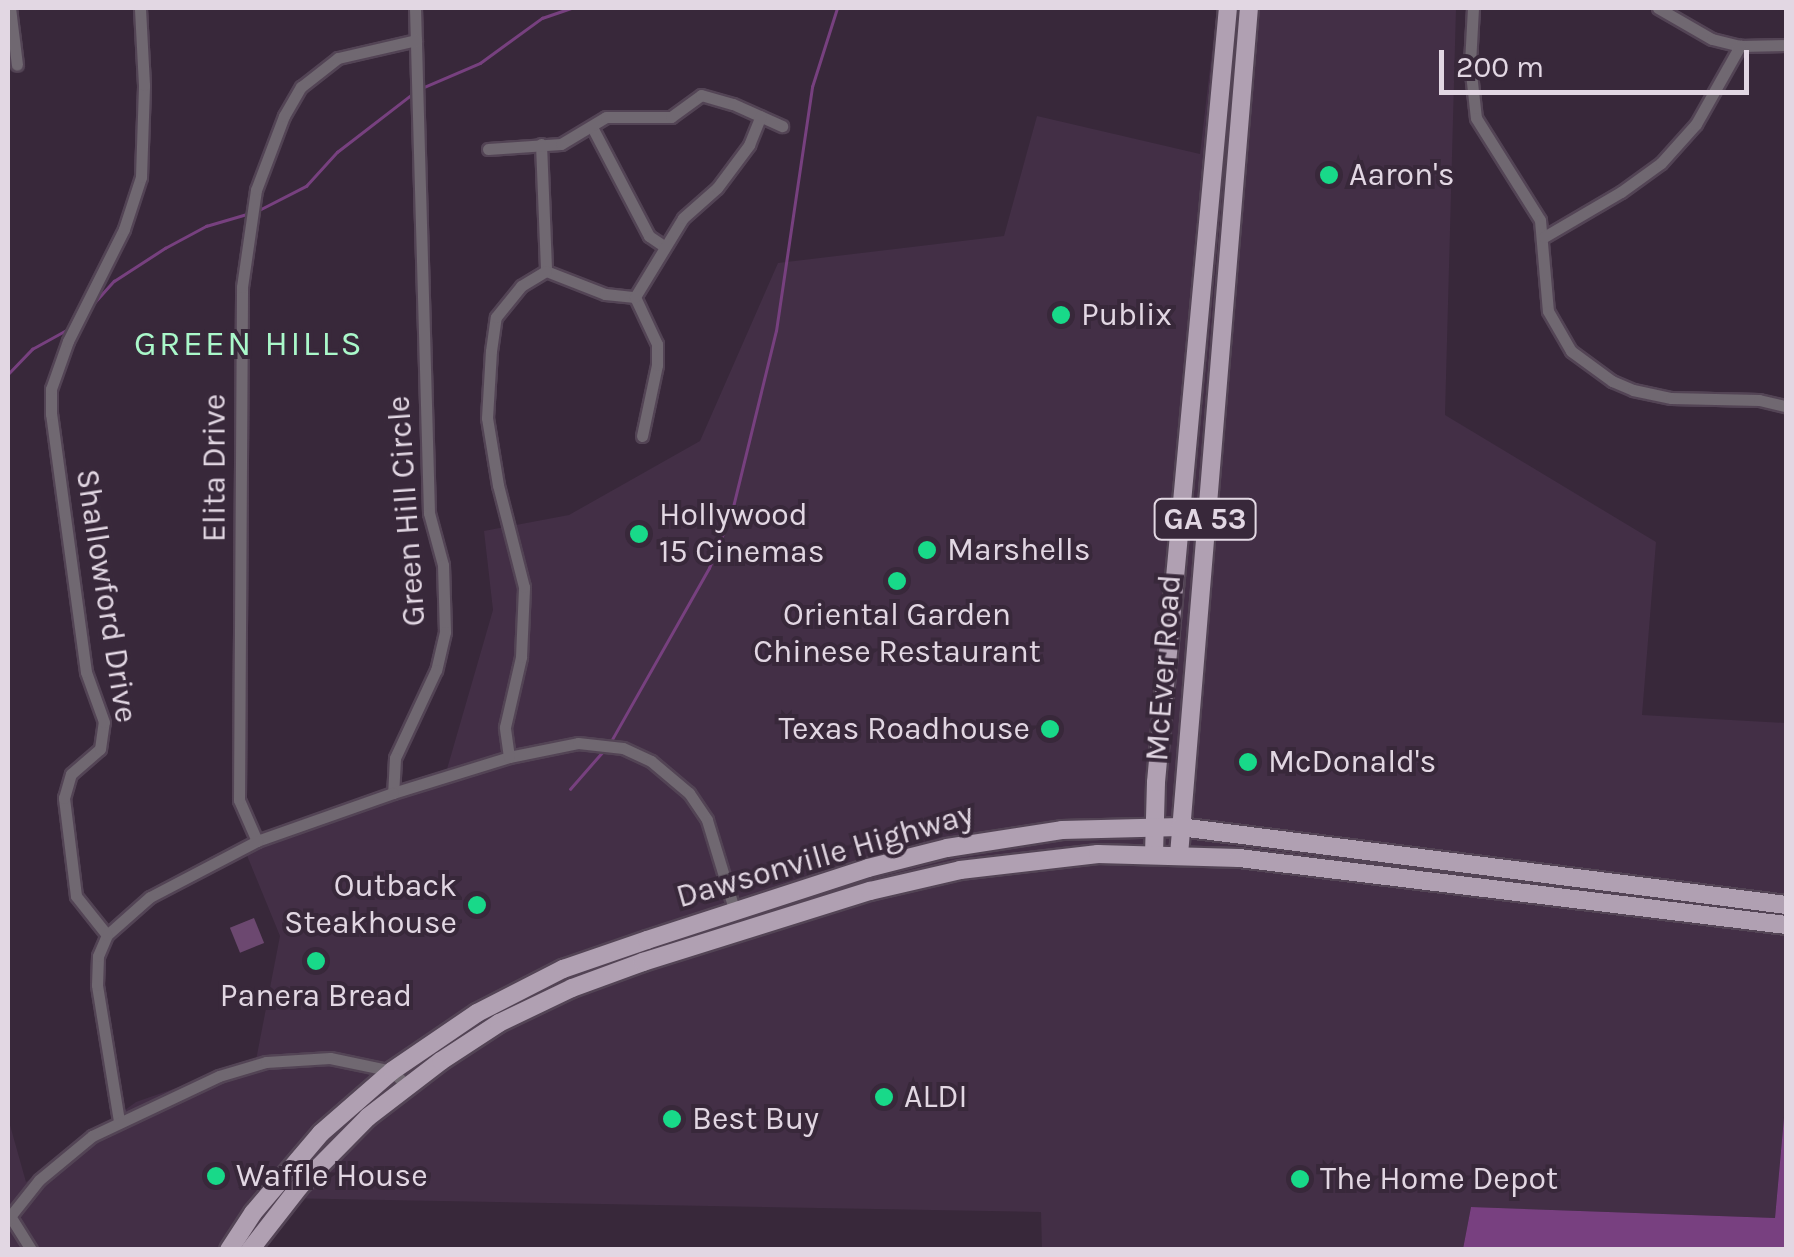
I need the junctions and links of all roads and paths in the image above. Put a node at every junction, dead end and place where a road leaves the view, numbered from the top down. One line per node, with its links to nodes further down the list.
1 (10, 8): 11 (street)
2 (140, 8): 37 (street, Shallowford Drive)
3 (414, 8): 8 (street, Green Hill Circle)
4 (1228, 8): 21 (main road, McEver Road / GA 53)
5 (1249, 8): 24 (main road, McEver Road / GA 53)
6 (1473, 8): 17 (street)
7 (1658, 8): 10 (street)
8 (416, 40): 26 (street, Green Hill Circle); 29 (street, Elita Drive)
9 (1786, 44): 10 (street)
10 (1740, 46): 17 (street)
11 (18, 65)
12 (761, 116): 13 (street); 14 (street); 18 (street)
13 (782, 126)
14 (592, 127): 15 (street); 18 (street)
15 (541, 144): 16 (street); 19 (street)
16 (488, 149)
17 (1544, 237): 22 (street)
18 (664, 246): 20 (street)
19 (546, 270): 20 (street); 25 (street)
20 (635, 297): 23 (street)
21 (1194, 404): 24 (main road); 27 (main road, McEver Road / GA 53)
22 (1786, 406)
23 (642, 436)
24 (1203, 545): 28 (main road, McEver Road / GA 53)
25 (509, 757): 26 (street); 35 (street)
26 (393, 794): 29 (street)
27 (1156, 826): 28 (main road, Dawsonville Highway); 30 (main road, McEver Road / GA 53); 35 (main road, Dawsonville Highway)
28 (1180, 826): 31 (main road, McEver Road); 32 (main road, Dawsonville Highway)
29 (256, 841): 37 (street)
30 (1154, 854): 31 (main road, Dawsonville Highway); 39 (main road, Dawsonville Highway)
31 (1179, 855): 33 (main road, Dawsonville Highway)
32 (1602, 881): 33 (main road); 34 (main road, Dawsonville Highway)
33 (1600, 902): 36 (main road, Dawsonville Highway)
34 (1786, 906)
35 (735, 912): 38 (main road, Dawsonville Highway)
36 (1786, 924)
37 (107, 936): 40 (street)
38 (392, 1071): 39 (street); 40 (street); 43 (main road, Dawsonville Highway)
39 (407, 1086): 44 (main road, Dawsonville Highway)
40 (118, 1121): 41 (street)
41 (9, 1218): 42 (street)
42 (30, 1250)
43 (229, 1250)
44 (250, 1250)

